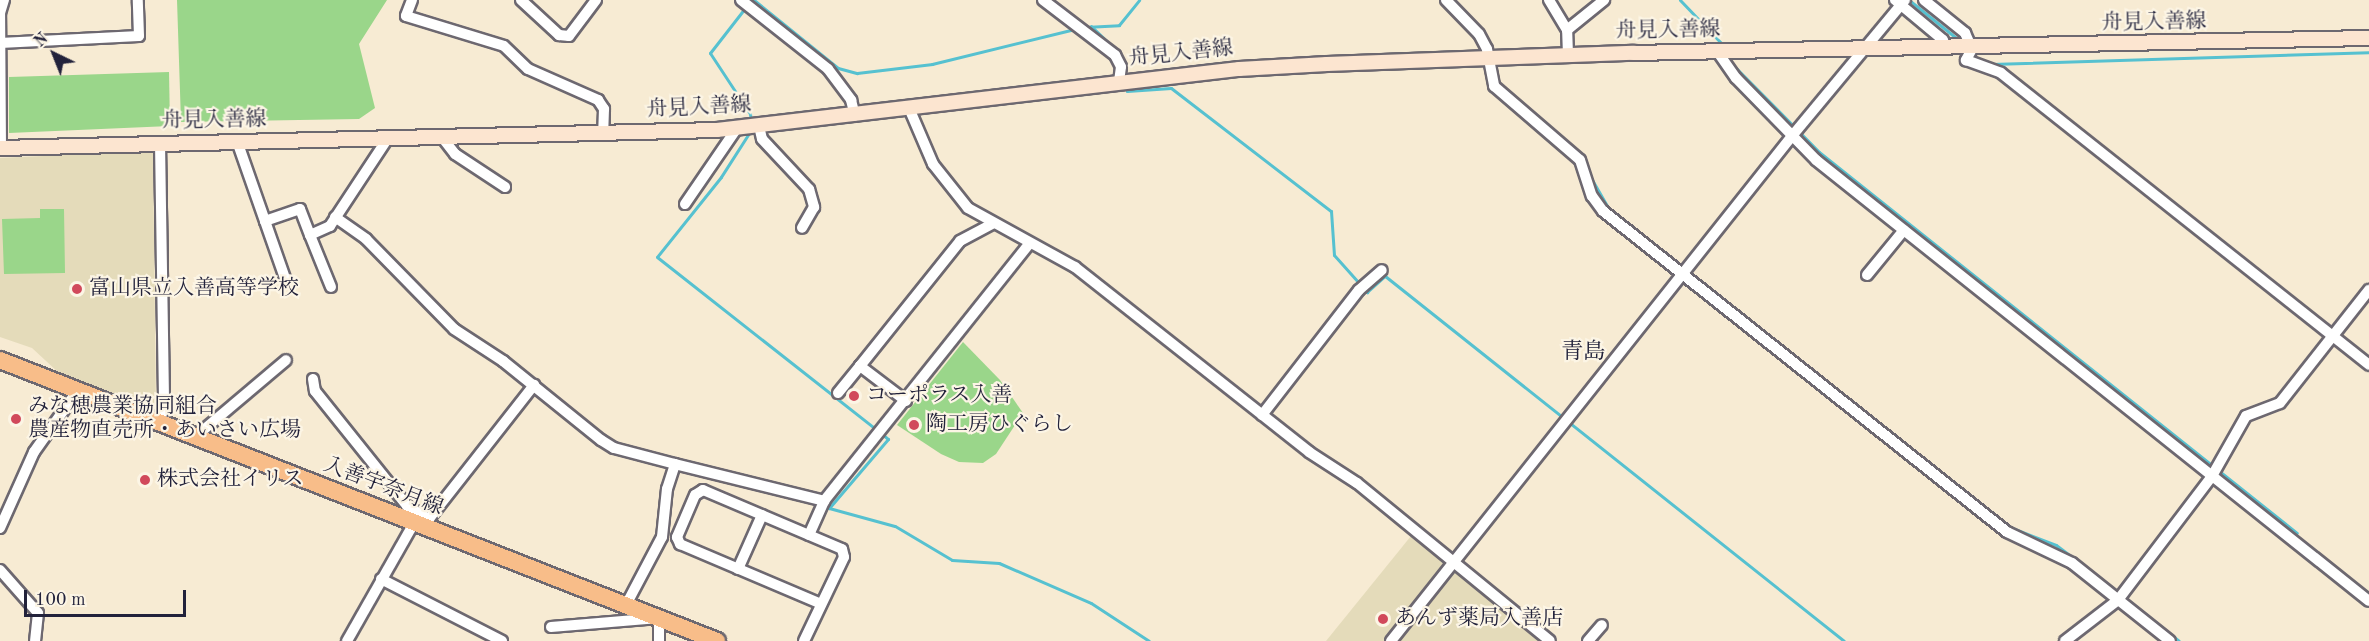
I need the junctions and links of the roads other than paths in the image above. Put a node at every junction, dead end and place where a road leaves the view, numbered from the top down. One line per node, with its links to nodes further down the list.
1 (4, 0): 15 (street)
2 (138, 0): 15 (street)
3 (412, 0): 27 (street)
4 (596, 0): 11 (street)
5 (741, 0): 24 (street)
6 (1043, 0): 22 (street)
7 (1446, 0): 21 (street)
8 (1549, 0): 13 (street)
9 (1604, 0): 13 (street)
10 (1924, 0): 18 (street)
11 (523, 1)
12 (1901, 2): 16 (street); 17 (street)
13 (1567, 30): 20 (street)
14 (2369, 38): 18 (main road, 舟見入善線)
15 (0, 43): 33 (street)
16 (1868, 49): 17 (main road, 舟見入善線); 19 (main road, 舟見入善線); 29 (street)
17 (1946, 49): 18 (main road, 舟見入善線)
18 (1972, 49): 49 (street)
19 (1717, 51): 20 (main road, 舟見入善線); 29 (street)
20 (1568, 55): 21 (main road, 舟見入善線)
21 (1487, 58): 22 (main road, 舟見入善線); 44 (street)
22 (1119, 82): 23 (main road, 舟見入善線)
23 (909, 108): 24 (main road, 舟見入善線); 38 (street)
24 (855, 116): 25 (main road, 舟見入善線)
25 (759, 126): 26 (main road, 舟見入善線); 39 (street)
26 (738, 128): 27 (main road, 舟見入善線); 35 (street)
27 (603, 133): 28 (main road, 舟見入善線)
28 (441, 136): 30 (main road, 舟見入善線); 34 (street)
29 (1792, 136): 40 (street); 44 (street)
30 (388, 138): 31 (main road, 舟見入善線); 36 (street)
31 (237, 141): 32 (main road, 舟見入善線); 37 (street)
32 (160, 143): 33 (main road, 舟見入善線); 60 (street)
33 (1, 148)
34 (505, 187)
35 (685, 204)
36 (335, 217): 41 (street); 55 (street)
37 (265, 221): 41 (street); 46 (street)
38 (992, 224): 42 (street); 53 (street)
39 (802, 228)
40 (1904, 230): 45 (street); 63 (street)
41 (310, 235): 47 (street)
42 (1029, 244): 58 (street); 59 (street)
43 (1382, 270): 59 (street)
44 (1683, 275): 69 (street); 73 (street)
45 (1867, 275)
46 (285, 278)
47 (331, 286)
48 (2369, 290): 49 (street)
49 (2332, 336): 52 (street); 63 (street)
50 (0, 360): 56 (main road, 入善宇奈月線)
51 (286, 360): 61 (street)
52 (2369, 365)
53 (860, 366): 57 (street); 58 (street)
54 (313, 379): 66 (street)
55 (534, 385): 62 (street); 66 (street)
56 (78, 390): 60 (main road, 入善宇奈月線); 67 (street)
57 (838, 393)
58 (906, 401): 64 (street)
59 (1262, 415): 69 (street)
60 (160, 423): 61 (main road, 入善宇奈月線)
61 (195, 437): 66 (main road, 入善宇奈月線)
62 (675, 464): 64 (street); 76 (street)
63 (2212, 476): 73 (street); 74 (street)
64 (824, 501): 68 (street)
65 (762, 515): 68 (street); 70 (street); 70 (street)
66 (422, 523): 72 (street); 76 (main road, 入善宇奈月線)
67 (0, 528)
68 (809, 535): 75 (street)
69 (1453, 562): 86 (street); 87 (street)
70 (738, 568): 75 (street)
71 (0, 570): 80 (street)
72 (381, 579): 81 (street); 82 (street)
73 (2118, 600): 89 (street); 90 (street)
74 (2369, 601)
75 (819, 603): 85 (street)
76 (626, 605): 77 (main road, 入善宇奈月線)
77 (659, 618): 79 (street); 83 (street); 84 (main road, 入善宇奈月線)
78 (1602, 625): 88 (street)
79 (550, 627)
80 (35, 641)
81 (346, 641)
82 (502, 641)
83 (659, 641)
84 (717, 641)
85 (804, 641)
86 (1391, 641)
87 (1550, 641)
88 (1588, 641)
89 (2065, 641)
90 (2170, 641)

